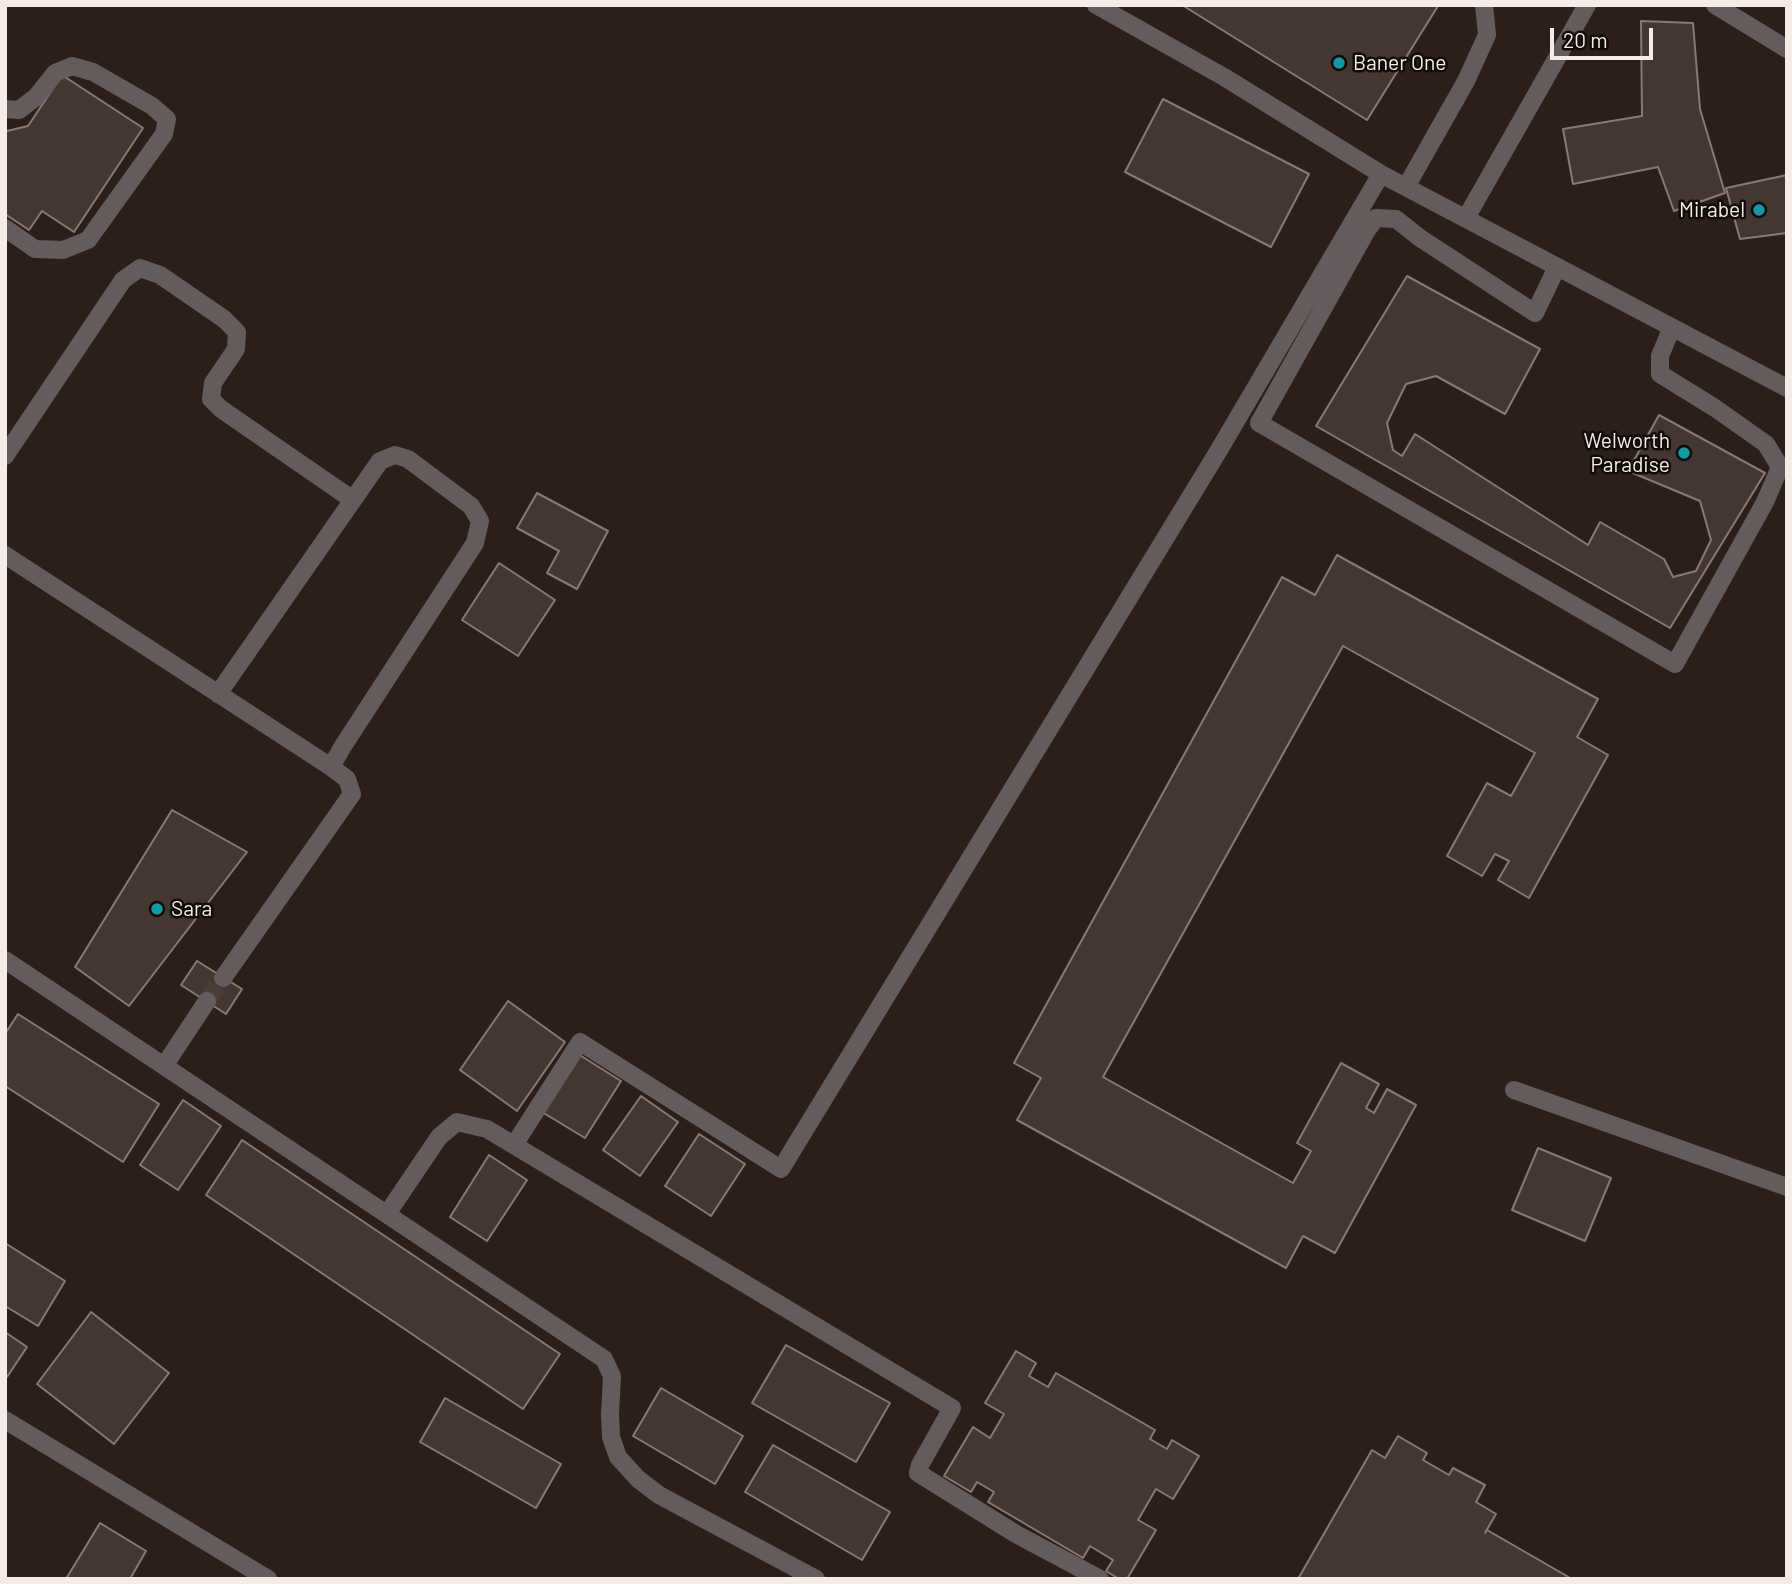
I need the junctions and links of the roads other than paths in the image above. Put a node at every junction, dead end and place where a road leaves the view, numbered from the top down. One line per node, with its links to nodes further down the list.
1 (1096, 5): 7 (street)
2 (1484, 5): 8 (street)
3 (1587, 5): 9 (street)
4 (1715, 5): 5 (street)
5 (1787, 48)
6 (5, 109): 10 (street)
7 (1381, 174): 8 (street); 24 (street)
8 (1406, 187): 9 (street)
9 (1466, 218): 11 (street)
10 (5, 228)
11 (1557, 267): 12 (street); 12 (street)
12 (1672, 327): 13 (street)
13 (1787, 388)
14 (5, 456): 15 (street)
15 (353, 500): 17 (street); 18 (street)
16 (5, 555): 17 (street)
17 (218, 694): 18 (street)
18 (331, 767): 20 (street)
19 (5, 960): 22 (street)
20 (223, 978)
21 (207, 1001): 22 (street)
22 (164, 1066): 26 (street)
23 (1514, 1090): 25 (street)
24 (514, 1145): 26 (street); 30 (street)
25 (1787, 1187)
26 (387, 1214): 29 (street)
27 (5, 1420): 28 (street)
28 (268, 1579)
29 (816, 1579)
30 (1100, 1579)

